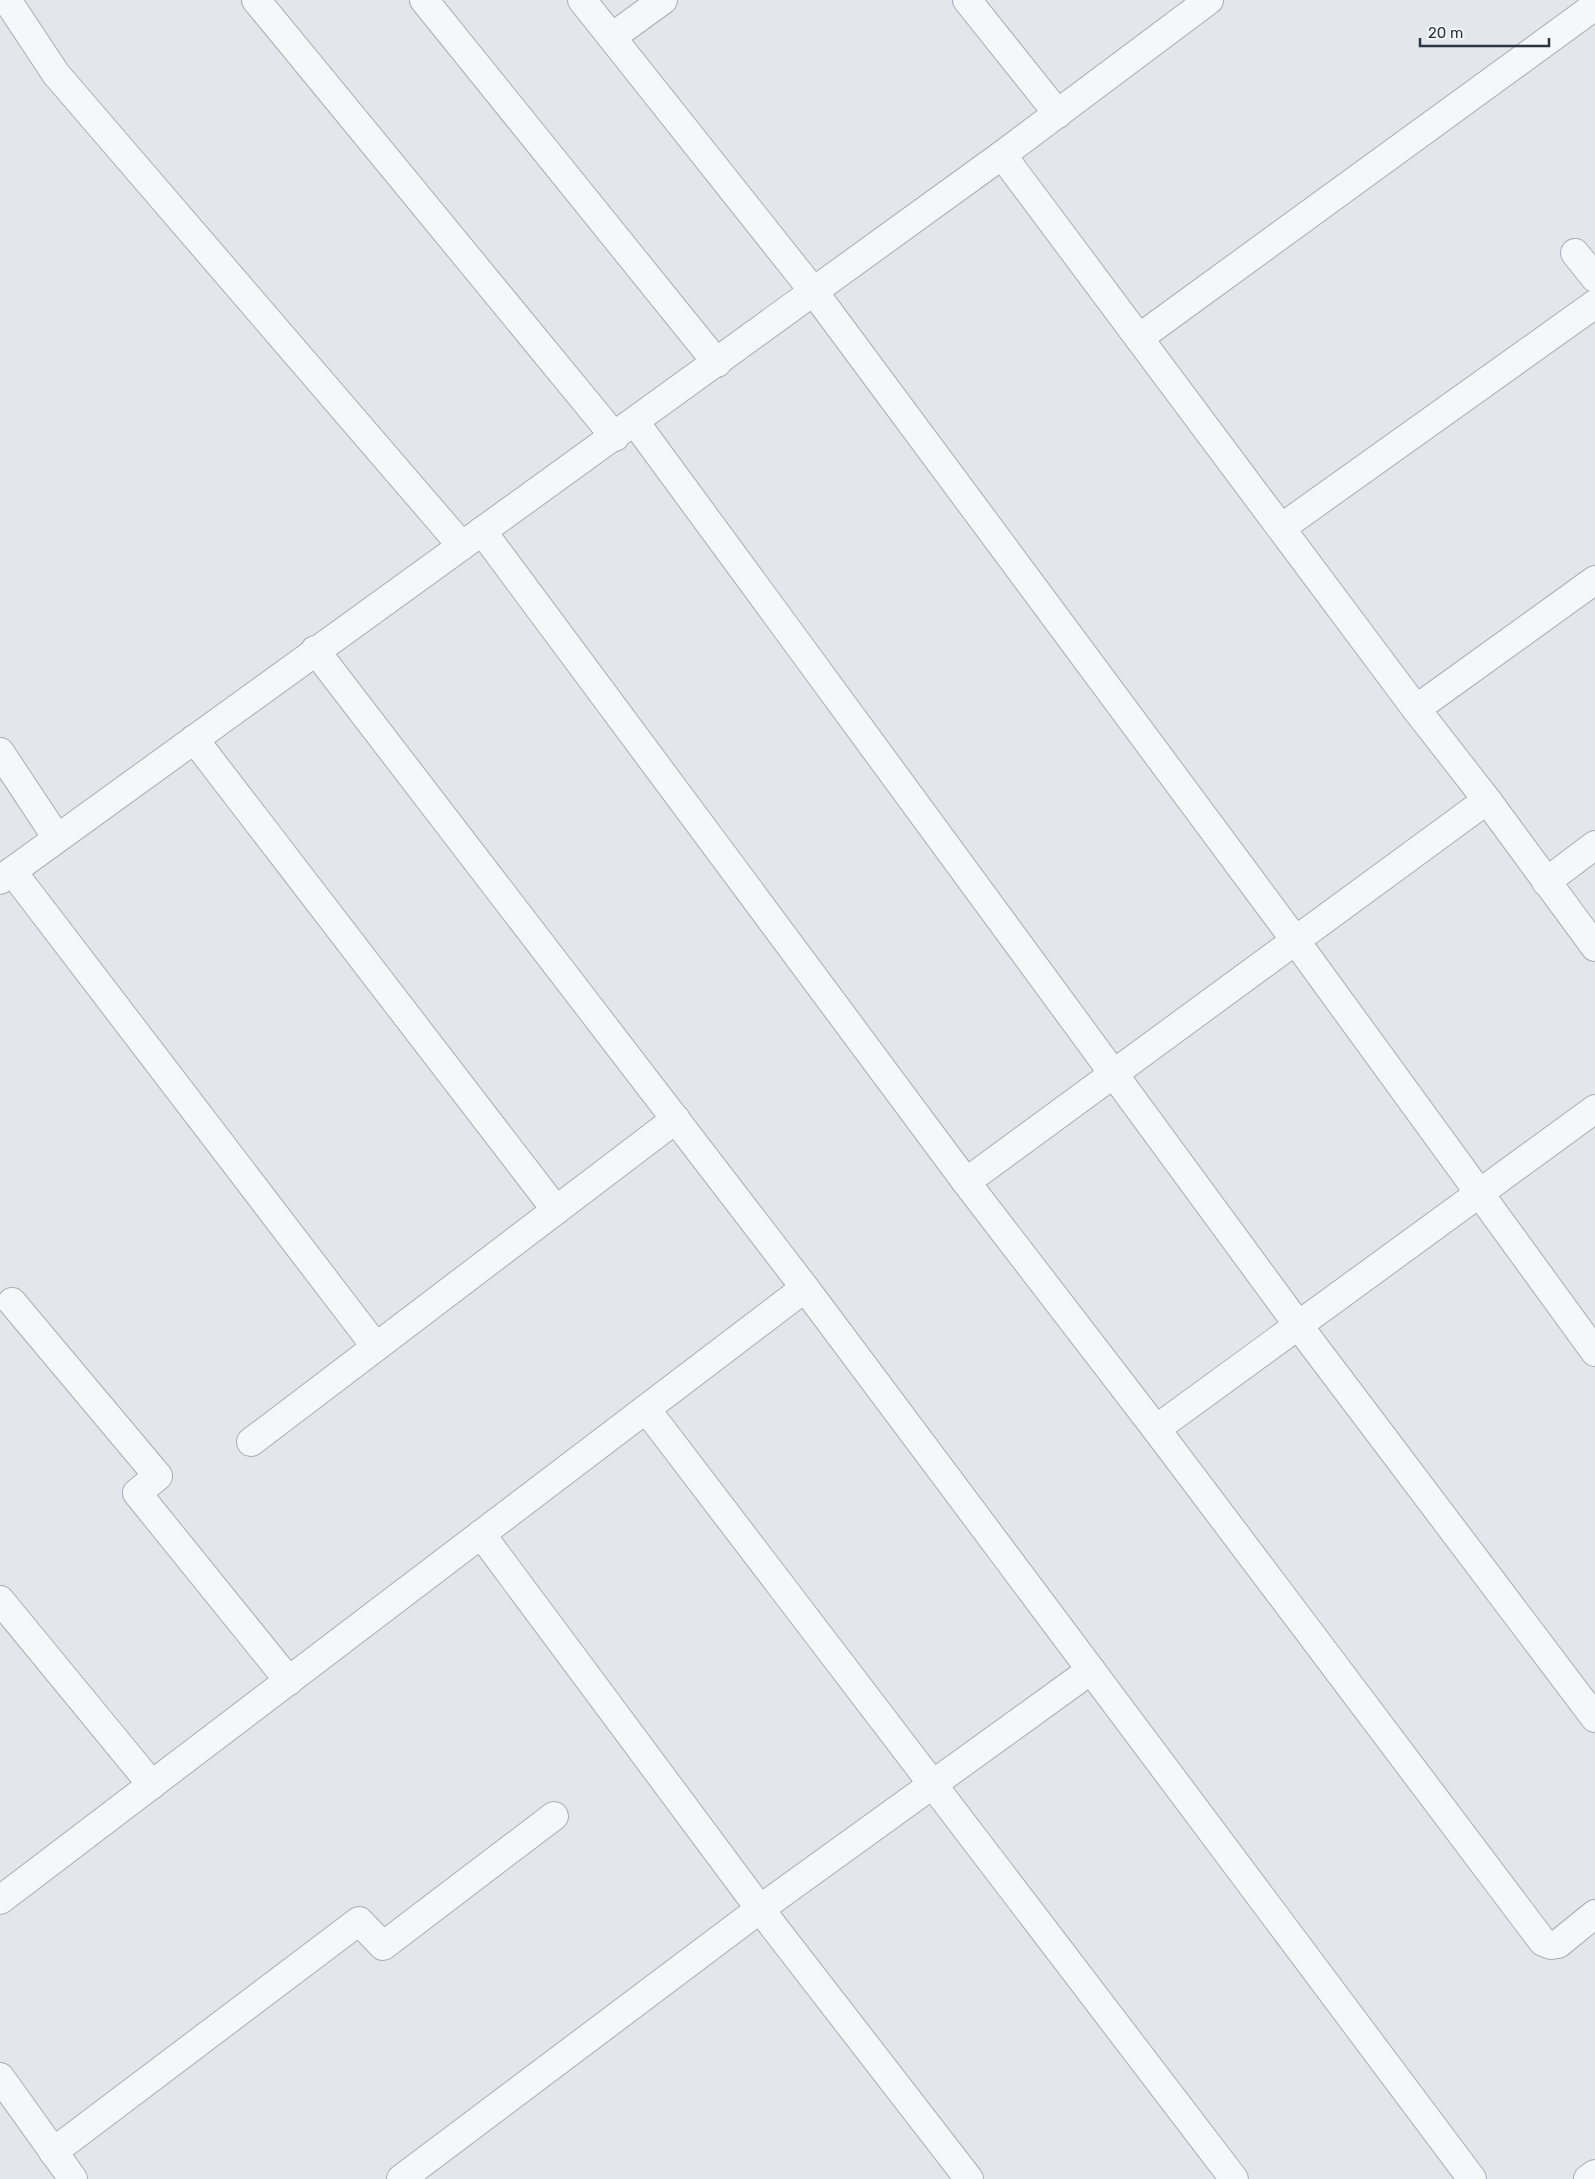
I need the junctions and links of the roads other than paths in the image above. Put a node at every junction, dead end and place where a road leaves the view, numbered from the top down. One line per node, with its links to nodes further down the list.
1 (7, 0): 20 (street)
2 (256, 0): 18 (street)
3 (424, 0): 17 (street)
4 (582, 0): 9 (street)
5 (663, 0): 9 (street)
6 (967, 0): 10 (street)
7 (1209, 0): 10 (street)
8 (1595, 6): 16 (street)
9 (612, 37): 14 (street)
10 (1058, 114): 11 (street)
11 (1002, 155): 14 (street); 16 (street)
12 (1575, 253): 13 (street)
13 (1595, 278)
14 (814, 292): 17 (street); 31 (street)
15 (1595, 304): 19 (street)
16 (1139, 338): 19 (street)
17 (717, 363): 18 (street)
18 (625, 430): 20 (street); 33 (street)
19 (1281, 528): 23 (street)
20 (472, 538): 22 (street); 36 (street)
21 (1595, 580): 23 (street)
22 (316, 650): 24 (street); 35 (street)
23 (1416, 709): 26 (street)
24 (194, 739): 27 (street); 38 (street)
25 (0, 752): 27 (street)
26 (1487, 800): 30 (street); 31 (street)
27 (57, 838): 29 (street)
28 (1595, 845): 30 (street)
29 (6, 876): 42 (street)
30 (1546, 882): 32 (street)
31 (1295, 940): 33 (street); 37 (street)
32 (1595, 947)
33 (1115, 1074): 36 (street); 41 (street)
34 (1595, 1109): 37 (street)
35 (676, 1119): 38 (street); 39 (street)
36 (966, 1182): 45 (street)
37 (1479, 1193): 41 (street); 43 (street)
38 (556, 1210): 42 (street)
39 (805, 1288): 44 (street); 49 (street)
40 (12, 1302): 50 (street)
41 (1298, 1325): 45 (street); 51 (street)
42 (376, 1347): 46 (street)
43 (1595, 1352)
44 (646, 1409): 47 (street); 52 (street)
45 (1156, 1428): 57 (street)
46 (251, 1442)
47 (481, 1534): 50 (street); 56 (street)
48 (0, 1600): 53 (street)
49 (1091, 1670): 52 (street); 65 (street)
50 (289, 1681): 53 (street)
51 (1595, 1718)
52 (933, 1784): 56 (street); 64 (street)
53 (152, 1785): 55 (street)
54 (554, 1816): 59 (street)
55 (0, 1900)
56 (760, 1909): 62 (street); 63 (street)
57 (1595, 1914)
58 (0, 2077): 59 (street)
59 (53, 2152): 61 (street)
60 (1595, 2174): 66 (street)
61 (73, 2179)
62 (402, 2179)
63 (969, 2179)
64 (1234, 2179)
65 (1472, 2179)
66 (1588, 2179)

